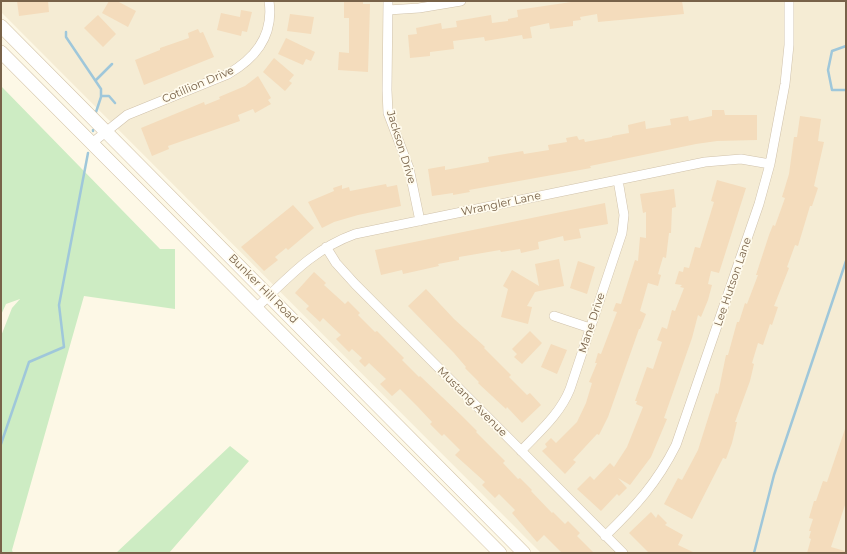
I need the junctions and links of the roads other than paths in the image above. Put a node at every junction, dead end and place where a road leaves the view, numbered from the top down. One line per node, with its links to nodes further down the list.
1 (270, 1): 7 (street, Cotillion Drive)
2 (462, 1): 4 (street)
3 (789, 1): 9 (street, Lee Hutson Lane)
4 (388, 5): 11 (street, Jackson Drive)
5 (1, 26): 7 (main road, Bunker Hill Road)
6 (1, 52): 8 (main road, Bunker Hill Road)
7 (105, 132): 8 (street, Cotillion Drive); 13 (main road, Bunker Hill Road)
8 (92, 143): 14 (main road, Bunker Hill Road)
9 (770, 164): 10 (street, Wrangler Lane); 18 (street, Lee Hutson Lane)
10 (618, 180): 11 (street, Wrangler Lane); 16 (street, Mane Drive)
11 (420, 221): 12 (street, Wrangler Lane)
12 (326, 247): 13 (street, Wrangler Lane); 17 (street, Mustang Avenue)
13 (269, 296): 14 (street, Wrangler Lane); 20 (main road, Bunker Hill Road)
14 (256, 308): 19 (main road, Bunker Hill Road)
15 (554, 316): 16 (street)
16 (590, 328): 17 (street, Mane Drive)
17 (521, 451): 18 (street, Mustang Avenue)
18 (605, 536): 21 (street, Mustang Avenue)
19 (500, 553)
20 (524, 553)
21 (623, 553)

